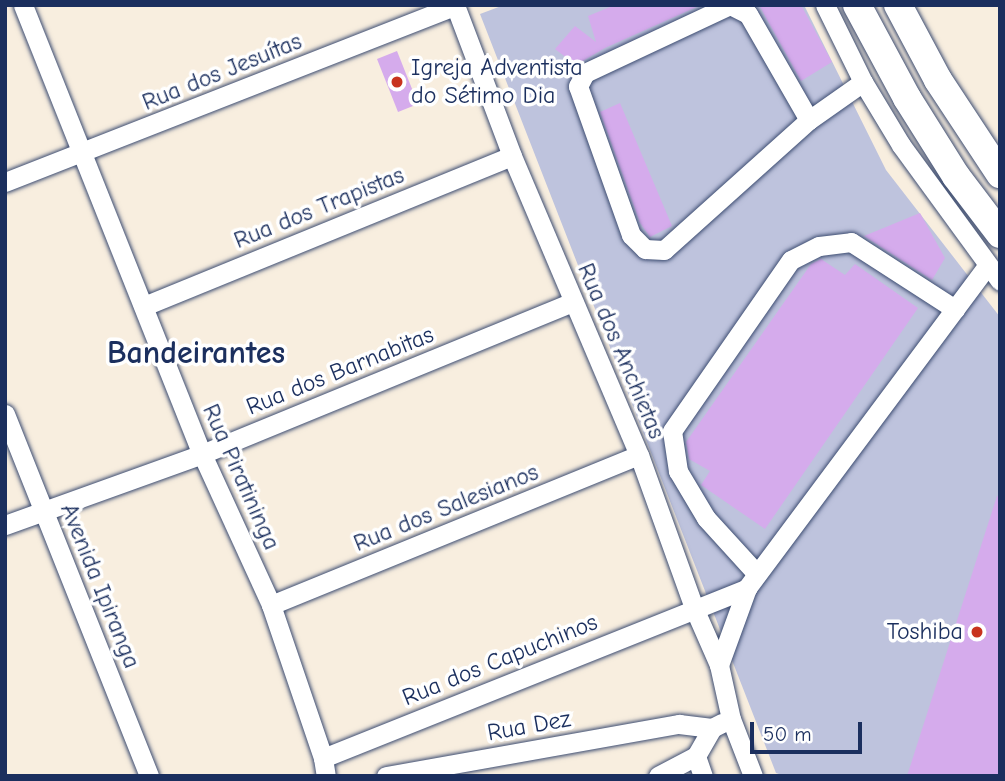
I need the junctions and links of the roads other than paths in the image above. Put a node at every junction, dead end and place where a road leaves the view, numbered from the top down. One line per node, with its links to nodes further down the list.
1 (456, 5): 8 (street, Rua dos Jesuítas); 9 (street, Rua dos Anchietas)
2 (825, 5): 6 (street)
3 (857, 5): 12 (highway)
4 (898, 5): 10 (highway)
5 (26, 6): 8 (street, Rua Piratininga)
6 (863, 82): 7 (street); 13 (street)
7 (809, 120): 7 (street)
8 (82, 153): 11 (street, Rua dos Jesuítas); 16 (street, Rua Piratininga)
9 (512, 156): 15 (street, Rua dos Anchietas); 16 (street, Rua dos Trapistas)
10 (1000, 174)
11 (5, 182)
12 (1000, 234)
13 (987, 266): 14 (street); 17 (street)
14 (1000, 281)
15 (573, 302): 19 (street, Rua dos Barnabitas); 20 (street, Rua dos Anchietas)
16 (144, 306): 19 (street, Rua Piratininga)
17 (955, 309): 23 (street); 23 (street)
18 (5, 414): 21 (street, Avenida Ipiranga)
19 (202, 454): 21 (street, Rua dos Barnabitas); 24 (street, Rua Piratininga)
20 (639, 455): 24 (street, Rua dos Salesianos); 25 (street, Rua dos Anchietas)
21 (43, 509): 22 (street, Rua dos Barnabitas); 31 (street, Avenida Ipiranga)
22 (5, 525)
23 (752, 581): 25 (street, Rua dos Capuchinos); 26 (street)
24 (271, 605): 30 (street, Rua Piratininga)
25 (694, 608): 26 (street, Rua dos Anchietas); 30 (street, Rua dos Capuchinos)
26 (719, 665): 27 (street, Rua dos Anchietas)
27 (731, 719): 28 (street); 35 (street, Rua dos Anchietas)
28 (712, 728): 29 (street); 32 (street, Rua Dez)
29 (696, 756): 33 (street); 34 (street)
30 (325, 767)
31 (149, 776)
32 (386, 776)
33 (658, 776)
34 (704, 776)
35 (753, 776)

